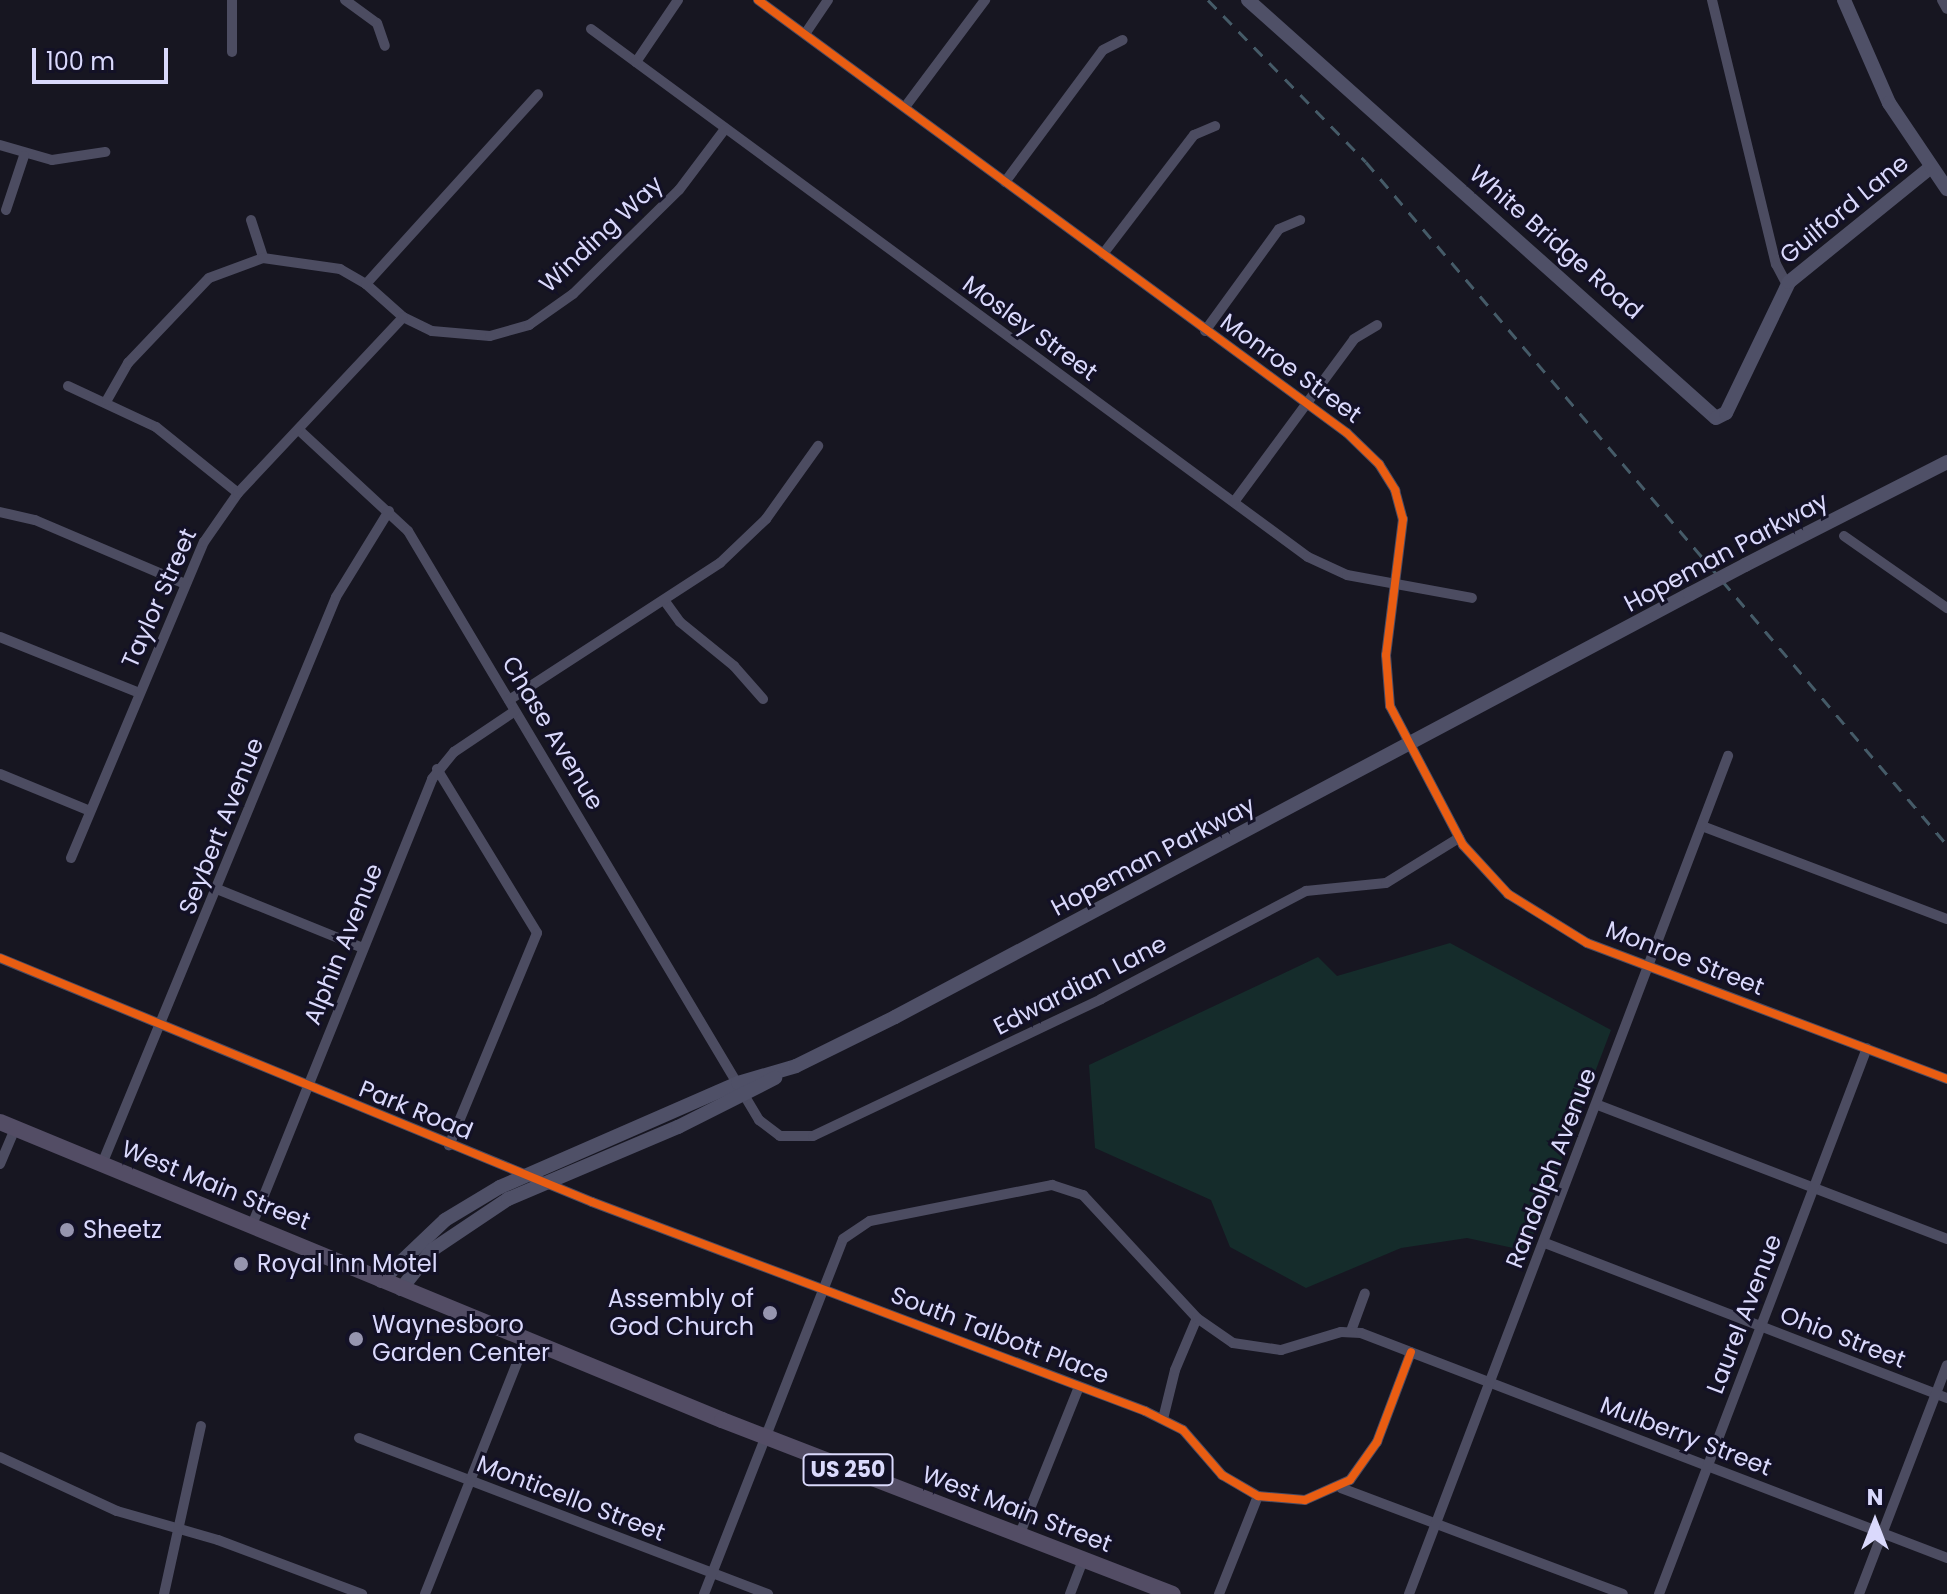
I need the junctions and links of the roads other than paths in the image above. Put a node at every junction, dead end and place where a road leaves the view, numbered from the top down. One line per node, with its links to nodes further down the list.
1 (232, 0): 16 (street)
2 (345, 0): 15 (street)
3 (678, 0): 17 (street)
4 (758, 0): 13 (street, Monroe Street)
5 (828, 0): 13 (street)
6 (985, 0): 19 (street)
7 (1248, 0): 34 (main road, White Bridge Road)
8 (1712, 0): 34 (street)
9 (1844, 0): 25 (main road)
10 (1942, 0): 11 (street)
11 (1947, 9)
12 (591, 29): 17 (street, Mosley Street)
13 (805, 34): 19 (street, Monroe Street)
14 (1123, 40): 26 (street)
15 (385, 46)
16 (232, 52)
17 (636, 62): 21 (street, Mosley Street)
18 (538, 94): 33 (street)
19 (905, 107): 26 (street, Monroe Street)
20 (1215, 126): 31 (street)
21 (725, 129): 35 (street, Winding Way); 45 (street, Mosley Street)
22 (0, 145): 24 (street)
23 (105, 152): 24 (street)
24 (24, 156): 28 (street)
25 (1930, 168): 27 (main road); 34 (main road, Guilford Lane)
26 (1005, 182): 31 (street, Monroe Street)
27 (1947, 189)
28 (6, 210)
29 (251, 220): 32 (street)
30 (1300, 220): 37 (street)
31 (1103, 254): 37 (street, Monroe Street)
32 (263, 258): 33 (street, Winding Way); 39 (street, Winding Way)
33 (366, 284): 35 (street, Winding Way)
34 (1787, 285)
35 (403, 317): 41 (street, Taylor Street)
36 (1377, 325): 40 (street)
37 (1205, 331): 40 (street, Monroe Street)
38 (68, 386): 39 (street)
39 (107, 400): 44 (street)
40 (1306, 404): 45 (street); 50 (street, Monroe Street)
41 (300, 431): 44 (street, Taylor Street); 46 (street, Chase Avenue)
42 (818, 446): 52 (street)
43 (1947, 462): 59 (main road, Hopeman Parkway, bridge)
44 (238, 493): 49 (street, Taylor Street)
45 (1234, 502): 50 (street, Mosley Street)
46 (389, 511): 57 (street, Chase Avenue); 67 (street, Seybert Avenue)
47 (0, 512): 49 (street)
48 (1844, 536): 53 (street)
49 (185, 584): 55 (street, Taylor Street)
50 (1397, 586): 51 (street, Mosley Street); 59 (street, Monroe Street)
51 (1472, 598)
52 (664, 600): 56 (street); 57 (street)
53 (1947, 608)
54 (0, 637): 55 (street)
55 (139, 693): 63 (street, Taylor Street)
56 (763, 699)
57 (509, 700): 58 (street, Chase Avenue)
58 (515, 711): 61 (street, Alphin Avenue); 76 (street, Chase Avenue)
59 (1408, 744): 65 (street, Monroe Street); 76 (main road, Hopeman Parkway)
60 (1728, 756): 64 (street, Randolph Avenue)
61 (437, 769): 69 (street, Alphin Avenue); 79 (street)
62 (0, 774): 63 (street)
63 (90, 811): 66 (street, Taylor Street)
64 (1702, 826): 68 (street); 71 (street, Randolph Avenue)
65 (1459, 838): 71 (street, Monroe Street); 76 (street, Edwardian Lane)
66 (71, 858)
67 (217, 889): 69 (street); 72 (street, Seybert Avenue)
68 (1947, 919)
69 (363, 948): 75 (street, Alphin Avenue)
70 (0, 958): 72 (street, Park Road)
71 (1649, 966): 73 (street, Monroe Street); 77 (street, Randolph Avenue)
72 (161, 1027): 75 (street, Park Road); 81 (street, Seybert Avenue)
73 (1867, 1048): 74 (street, Monroe Street); 84 (street, Laurel Avenue)
74 (1947, 1079)
75 (307, 1086): 79 (street, Park Road); 85 (street, Alphin Avenue)
76 (741, 1089): 82 (main road); 83 (main road)
77 (1598, 1105): 84 (street); 87 (street, Randolph Avenue)
78 (7, 1125): 80 (street); 81 (main road, West Main Street / US 250)
79 (449, 1145): 82 (street, Park Road)
80 (0, 1164)
81 (102, 1164): 85 (main road, West Main Street / US 250)
82 (526, 1175): 83 (street, Park Road); 88 (main road)
83 (545, 1183): 89 (main road); 90 (street, Park Road)
84 (1814, 1188): 86 (street); 93 (street, Laurel Avenue)
85 (252, 1225): 88 (main road, West Main Street / US 250)
86 (1947, 1239)
87 (1545, 1243): 93 (street, Ohio Street); 98 (street, Randolph Avenue)
88 (381, 1281): 89 (main road, West Main Street / US 250)
89 (401, 1289): 95 (main road, West Main Street / US 250)
90 (822, 1289): 92 (street); 99 (street, South Talbott Place); 103 (street)
91 (1365, 1293): 94 (street)
92 (1197, 1318): 94 (street); 101 (street)
93 (1761, 1327): 100 (street, Ohio Street); 106 (street, Laurel Avenue)
94 (1351, 1331): 96 (street, Mulberry Street)
95 (526, 1340): 103 (main road, West Main Street / US 250); 107 (street)
96 (1411, 1352): 98 (street, Mulberry Street); 108 (street)
97 (1947, 1365): 100 (street)
98 (1490, 1383): 106 (street, Mulberry Street); 110 (street, Randolph Avenue)
99 (1079, 1387): 101 (street, South Talbott Place); 113 (street)
100 (1942, 1396): 112 (street)
101 (1163, 1419): 109 (street, South Talbott Place)
102 (201, 1426): 111 (street)
103 (765, 1437): 113 (main road, West Main Street / US 250); 116 (street)
104 (359, 1438): 107 (street, Monticello Street)
105 (0, 1457): 111 (street)
106 (1708, 1466): 112 (street, Mulberry Street); 127 (street, Laurel Avenue)
107 (471, 1481): 116 (street, Monticello Street); 119 (street)
108 (1341, 1488): 109 (street); 110 (street)
109 (1258, 1496): 124 (street)
110 (1436, 1523): 125 (street, Randolph Avenue); 126 (street)
111 (181, 1528): 117 (street); 118 (street)
112 (1882, 1533): 114 (street, Mulberry Street); 128 (street)
113 (1019, 1536): 115 (main road, West Main Street / US 250)
114 (1947, 1558)
115 (1083, 1560): 122 (street); 123 (main road, West Main Street / US 250)
116 (713, 1573): 120 (street); 121 (street, Monticello Street)
117 (164, 1594)
118 (362, 1594)
119 (425, 1594)
120 (704, 1594)
121 (768, 1594)
122 (1070, 1594)
123 (1173, 1594)
124 (1219, 1594)
125 (1409, 1594)
126 (1623, 1594)
127 (1659, 1594)
128 (1859, 1594)

